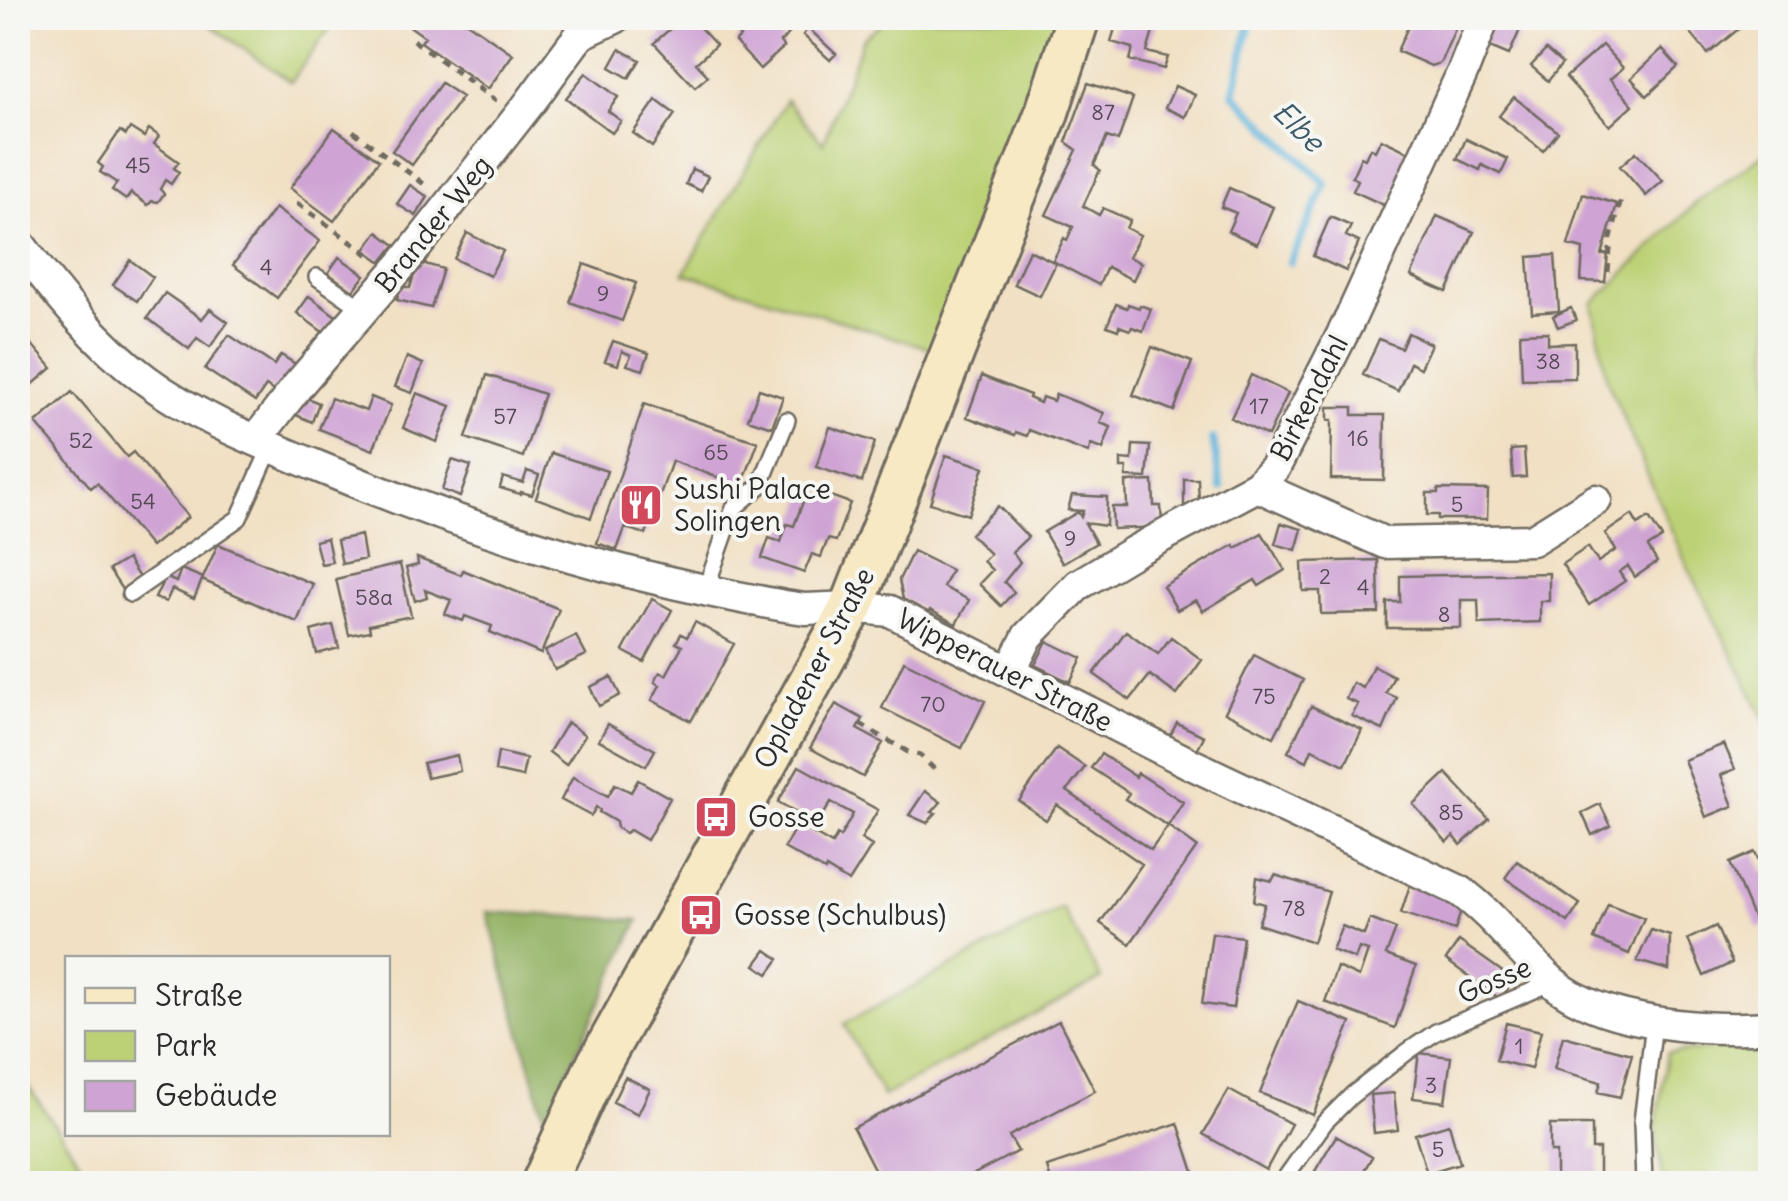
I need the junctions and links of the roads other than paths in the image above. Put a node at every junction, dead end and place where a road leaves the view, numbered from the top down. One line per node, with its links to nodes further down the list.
1 (615, 18): 6 (street, Brander Weg)
2 (1078, 18): 13 (main road, Opladener Straße)
3 (1484, 18): 9 (street, Birkendahl)
4 (23, 230): 8 (street, Wipperauer Straße)
5 (317, 277): 6 (lane)
6 (364, 309): 8 (street, Brander Weg)
7 (787, 420): 11 (lane)
8 (263, 443): 11 (street, Wipperauer Straße); 12 (lane)
9 (1257, 486): 10 (street); 14 (street, Birkendahl)
10 (1596, 500)
11 (705, 590): 13 (street, Wipperauer Straße)
12 (130, 594)
13 (852, 607): 14 (street, Wipperauer Straße); 18 (main road, Opladener Straße)
14 (1010, 672): 15 (street, Wipperauer Straße)
15 (1553, 982): 16 (street, Wipperauer Straße); 19 (lane, Gosse)
16 (1654, 1023): 17 (street, Wipperauer Straße); 20 (lane)
17 (1770, 1026)
18 (542, 1184)
19 (1280, 1184)
20 (1644, 1184)

